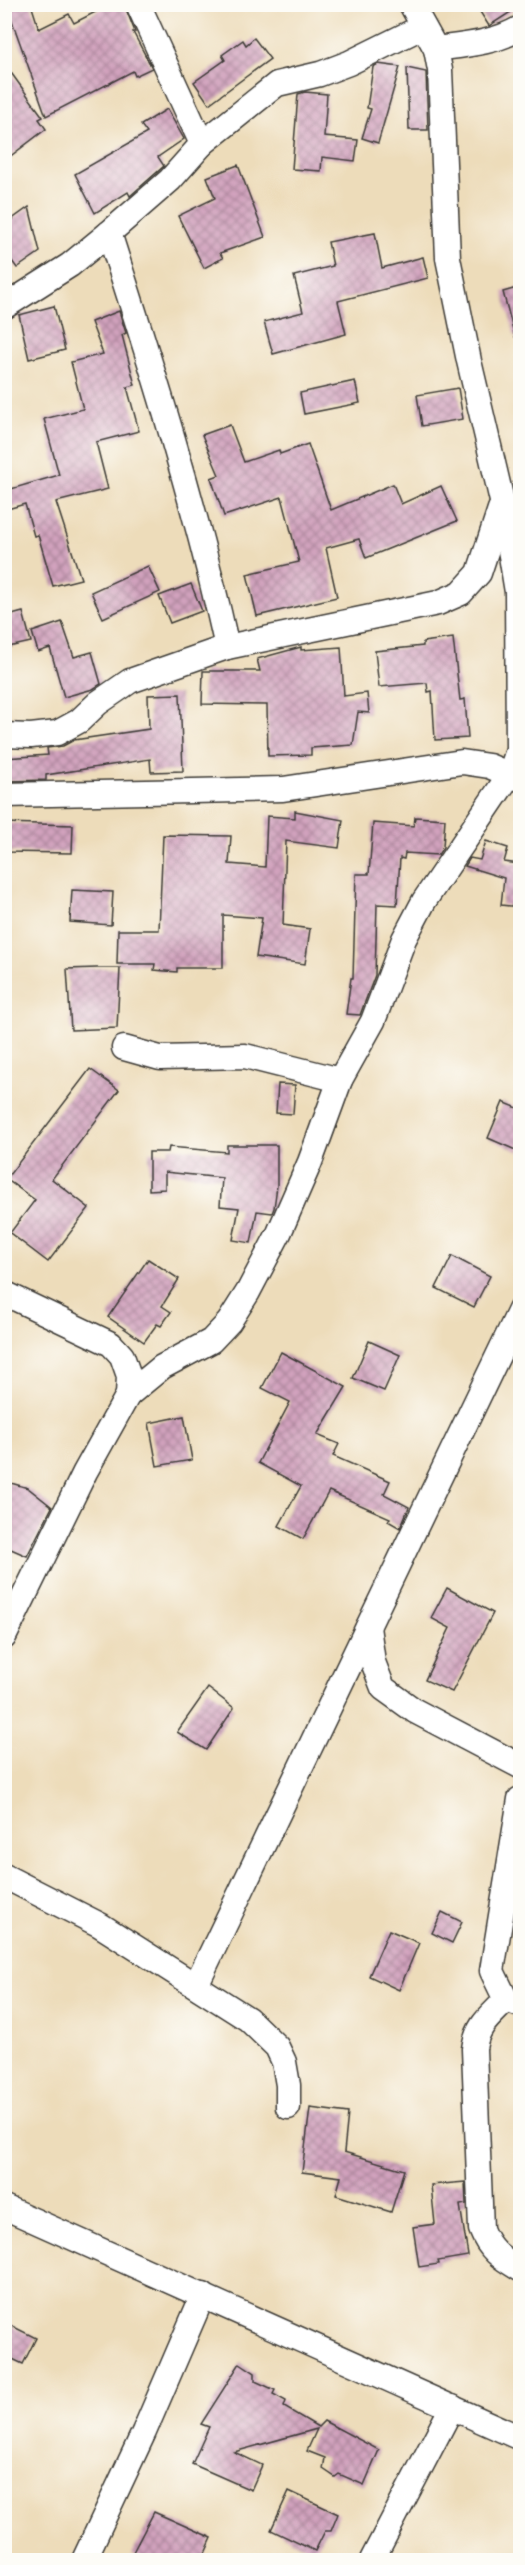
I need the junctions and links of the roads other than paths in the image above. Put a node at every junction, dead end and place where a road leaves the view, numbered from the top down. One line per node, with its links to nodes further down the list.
1 (138, 4): 6 (street)
2 (411, 4): 3 (street)
3 (422, 27): 5 (street); 6 (street)
4 (520, 28): 5 (street)
5 (436, 49): 9 (street)
6 (202, 144): 7 (street)
7 (109, 233): 8 (street); 10 (street)
8 (6, 303)
9 (502, 501): 10 (street); 12 (street)
10 (227, 647): 11 (street)
11 (4, 735)
12 (515, 777): 13 (street); 15 (street)
13 (4, 795)
14 (124, 1048): 15 (street)
15 (340, 1080): 19 (street)
16 (4, 1293): 18 (street)
17 (520, 1310): 21 (street)
18 (122, 1356): 19 (street); 20 (street)
19 (162, 1367): 20 (street)
20 (128, 1395): 22 (street)
21 (368, 1627): 23 (street); 26 (street)
22 (4, 1637)
23 (520, 1766)
24 (520, 1799): 27 (street)
25 (4, 1876): 26 (street)
26 (196, 1985): 28 (street)
27 (513, 2002): 30 (street)
28 (288, 2108)
29 (4, 2207): 31 (street)
30 (520, 2269)
31 (203, 2295): 32 (street); 34 (street)
32 (452, 2407): 33 (street); 35 (street)
33 (520, 2438)
34 (84, 2560)
35 (372, 2560)

